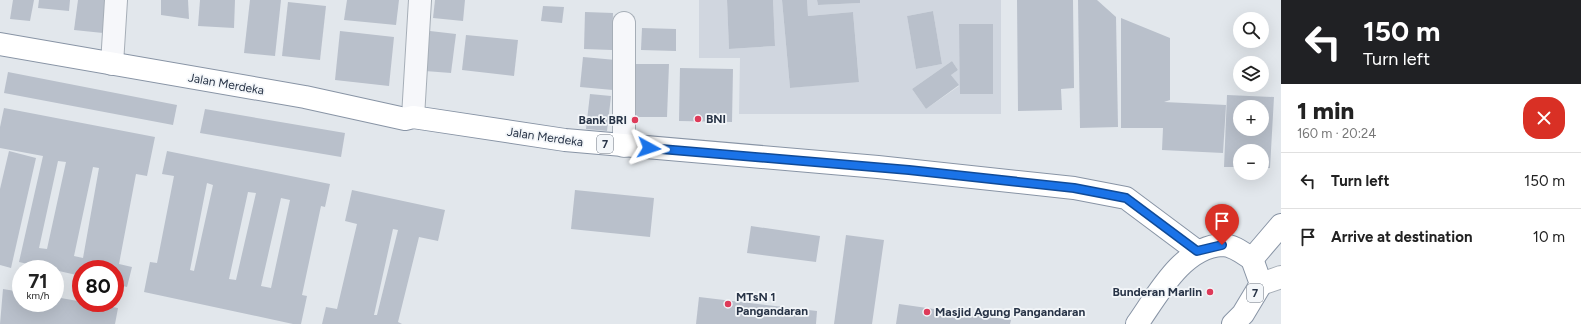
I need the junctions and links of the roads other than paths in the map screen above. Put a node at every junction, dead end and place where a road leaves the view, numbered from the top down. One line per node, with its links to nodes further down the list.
1 (116, 0): 5 (street)
2 (420, 0): 6 (street)
3 (624, 23): 7 (street)
4 (0, 44): 5 (highway, Jalan Merdeka / 7)
5 (112, 64): 6 (highway, Jalan Merdeka / 7)
6 (412, 117): 7 (highway, Jalan Merdeka / 7)
7 (624, 146): 9 (highway, Jalan Merdeka / 7)
8 (1281, 225): 10 (highway)
9 (1197, 251): 10 (highway); 12 (highway)
10 (1252, 259): 11 (highway, 7)
11 (1271, 281): 13 (highway, 7)
12 (1137, 324)
13 (1234, 324)

